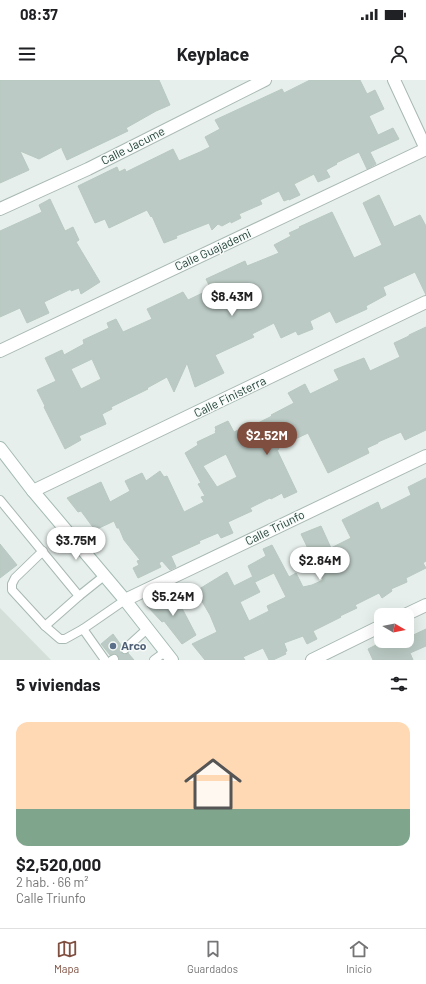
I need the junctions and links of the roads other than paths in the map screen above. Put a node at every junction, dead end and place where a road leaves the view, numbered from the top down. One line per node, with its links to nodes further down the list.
1 (265, 80): 4 (street, Calle Jacume)
2 (394, 80): 3 (street)
3 (426, 149): 6 (street, Calle Guajademi)
4 (0, 209)
5 (426, 302): 9 (street, Calle Finisterra)
6 (0, 351)
7 (0, 448): 9 (street)
8 (426, 456): 14 (street, Calle Triunfo)
9 (33, 492): 12 (street)
10 (0, 500): 11 (lane)
11 (43, 551): 13 (lane); 17 (lane)
12 (104, 576): 13 (lane); 14 (street)
13 (79, 596): 17 (lane)
14 (125, 600): 18 (lane); 19 (street)
15 (426, 605): 16 (street)
16 (414, 611)
17 (45, 626): 18 (lane)
18 (83, 629): 23 (lane)
19 (147, 629): 21 (lane); 22 (street)
20 (374, 629): 25 (street)
21 (124, 648)
22 (168, 656): 24 (lane)
23 (110, 660)
24 (154, 660)
25 (312, 660)

